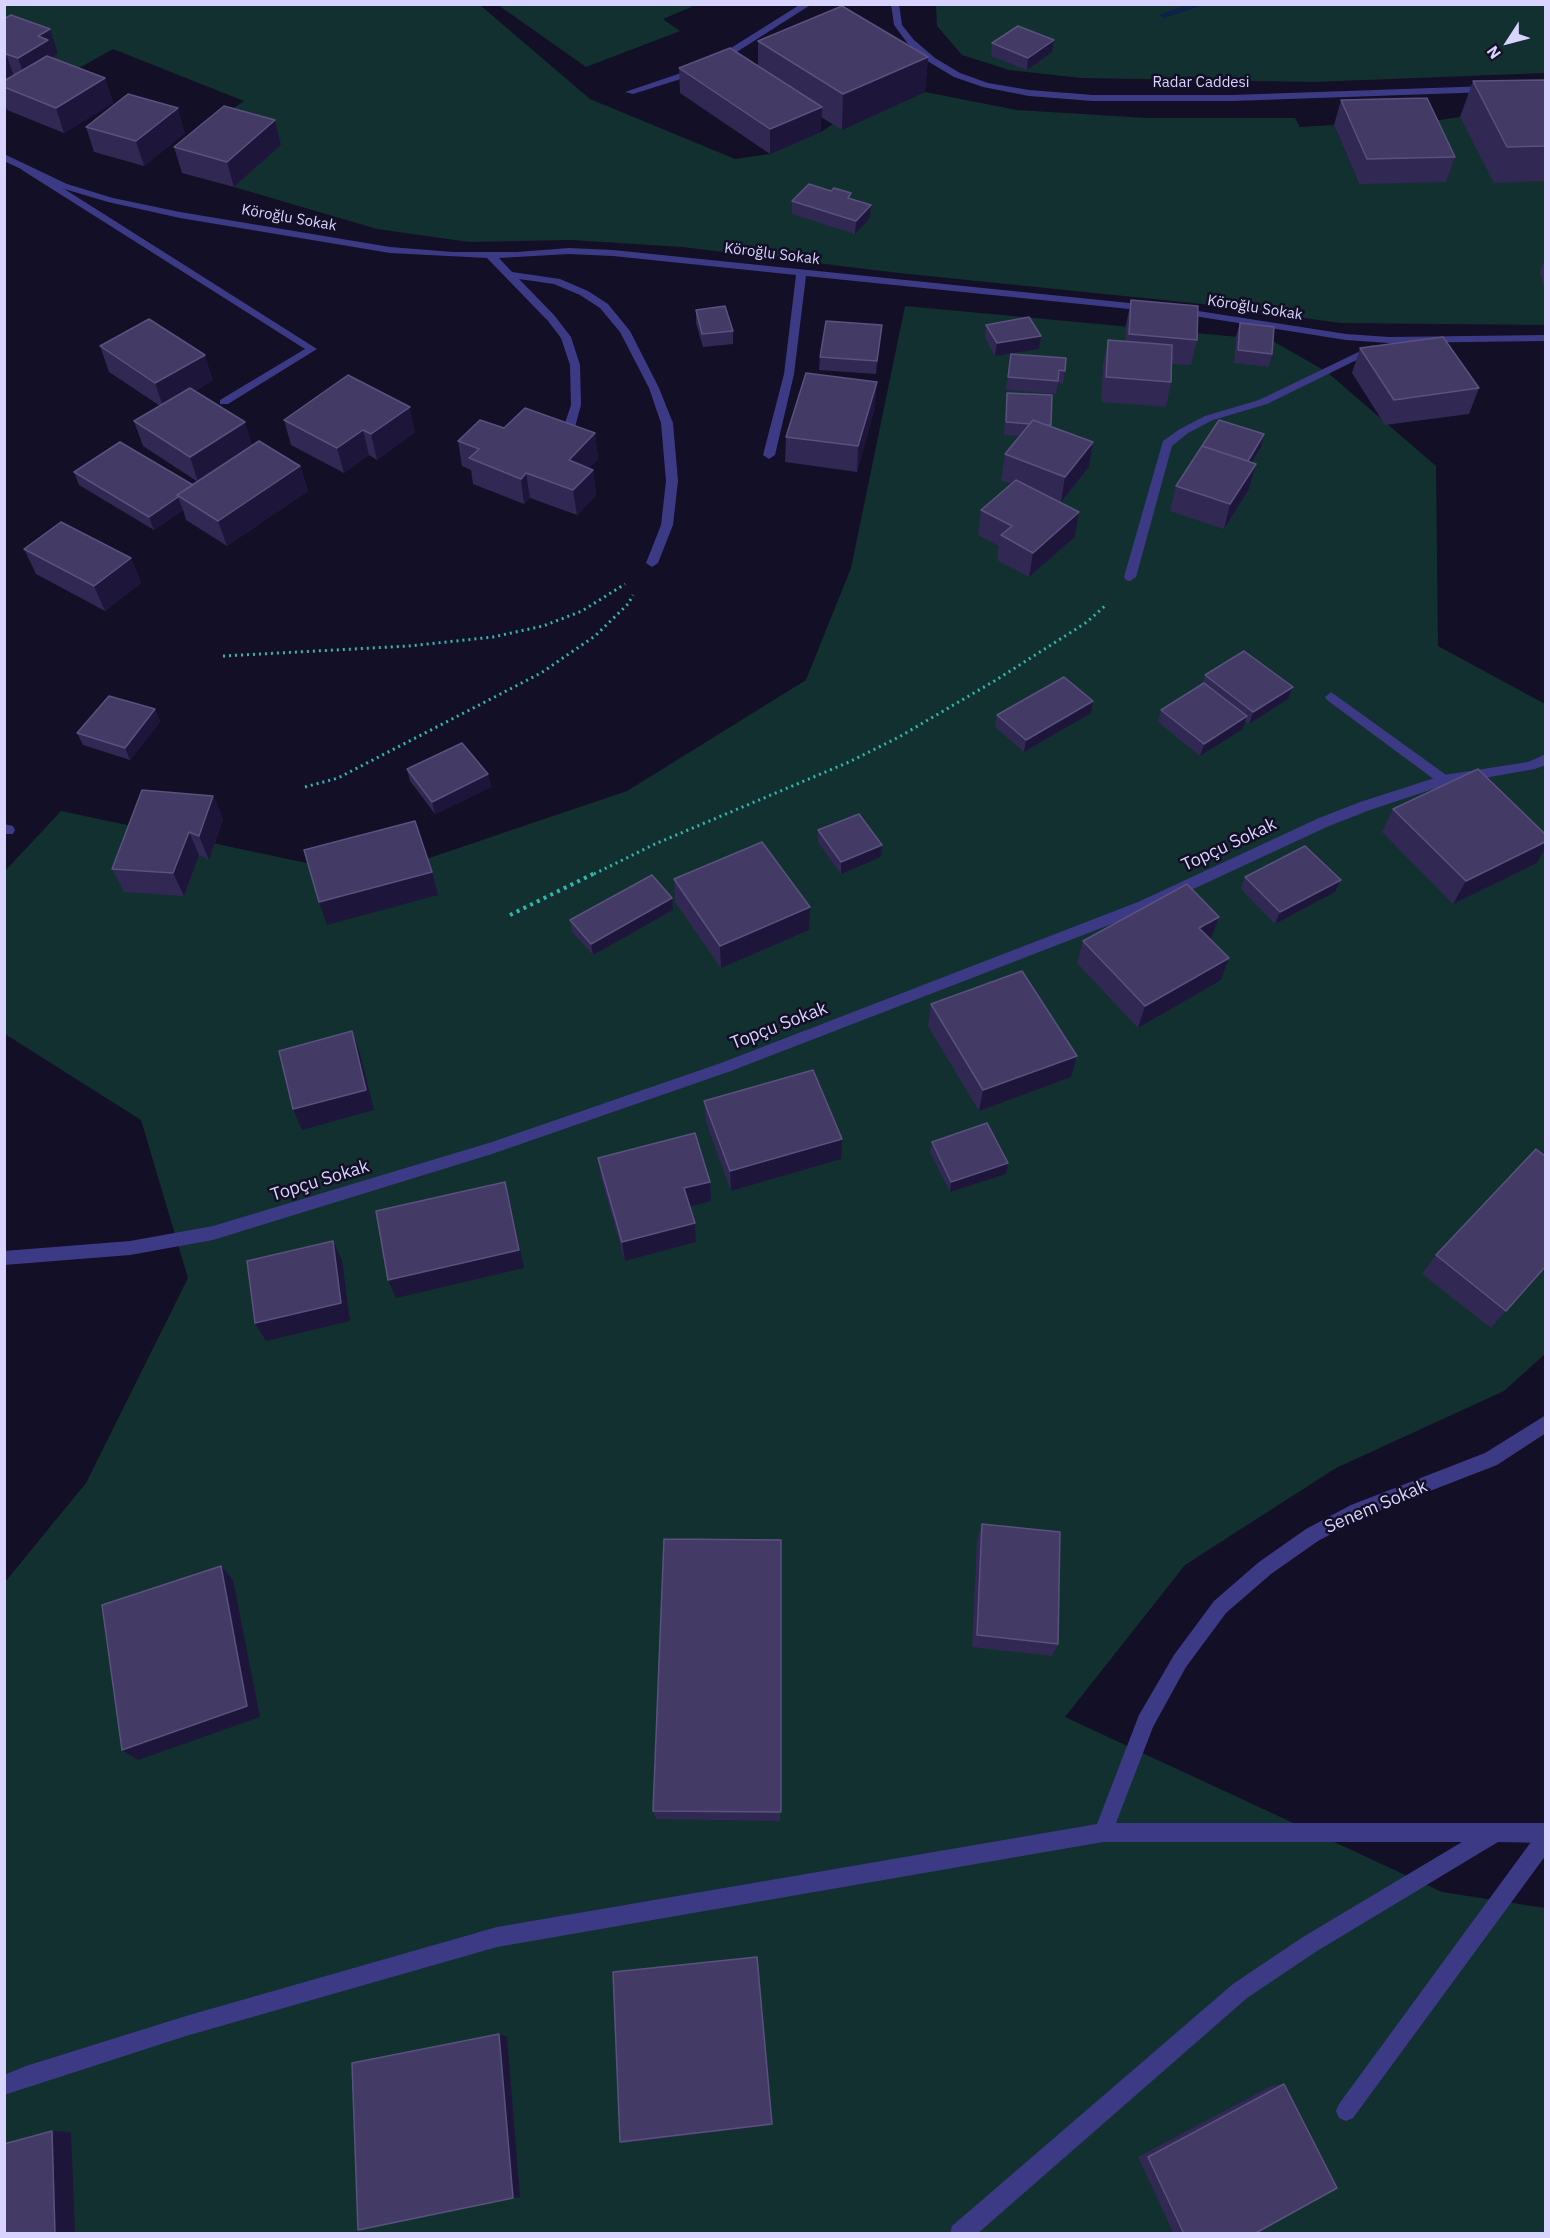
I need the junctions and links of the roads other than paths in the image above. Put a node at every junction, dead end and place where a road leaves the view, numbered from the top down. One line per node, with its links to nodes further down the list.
1 (808, 4): 4 (street)
2 (896, 4): 3 (street, Radar Caddesi)
3 (1501, 88)
4 (630, 92)
5 (4, 157): 6 (street, Köroğlu Sokak)
6 (25, 168): 7 (street, Köroğlu Sokak); 12 (street)
7 (490, 255): 8 (street, Köroğlu Sokak); 9 (street)
8 (801, 274): 11 (street, Köroğlu Sokak); 14 (street)
9 (510, 275): 13 (street); 15 (street)
10 (1545, 338): 11 (street, Köroğlu Sokak)
11 (1389, 340): 16 (street)
12 (224, 402)
13 (566, 438)
14 (769, 455)
15 (652, 563)
16 (1130, 577)
17 (1331, 697): 19 (street)
18 (1545, 759): 19 (street, Topçu Sokak)
19 (1444, 780): 20 (street, Topçu Sokak)
20 (4, 1258)
21 (1545, 1423): 22 (street, Senem Sokak)
22 (1103, 1832): 24 (street); 26 (street)
23 (1545, 1833): 24 (street)
24 (1494, 1834): 28 (street)
25 (1545, 1838): 27 (street)
26 (4, 2085)
27 (1346, 2111)
28 (960, 2234)

